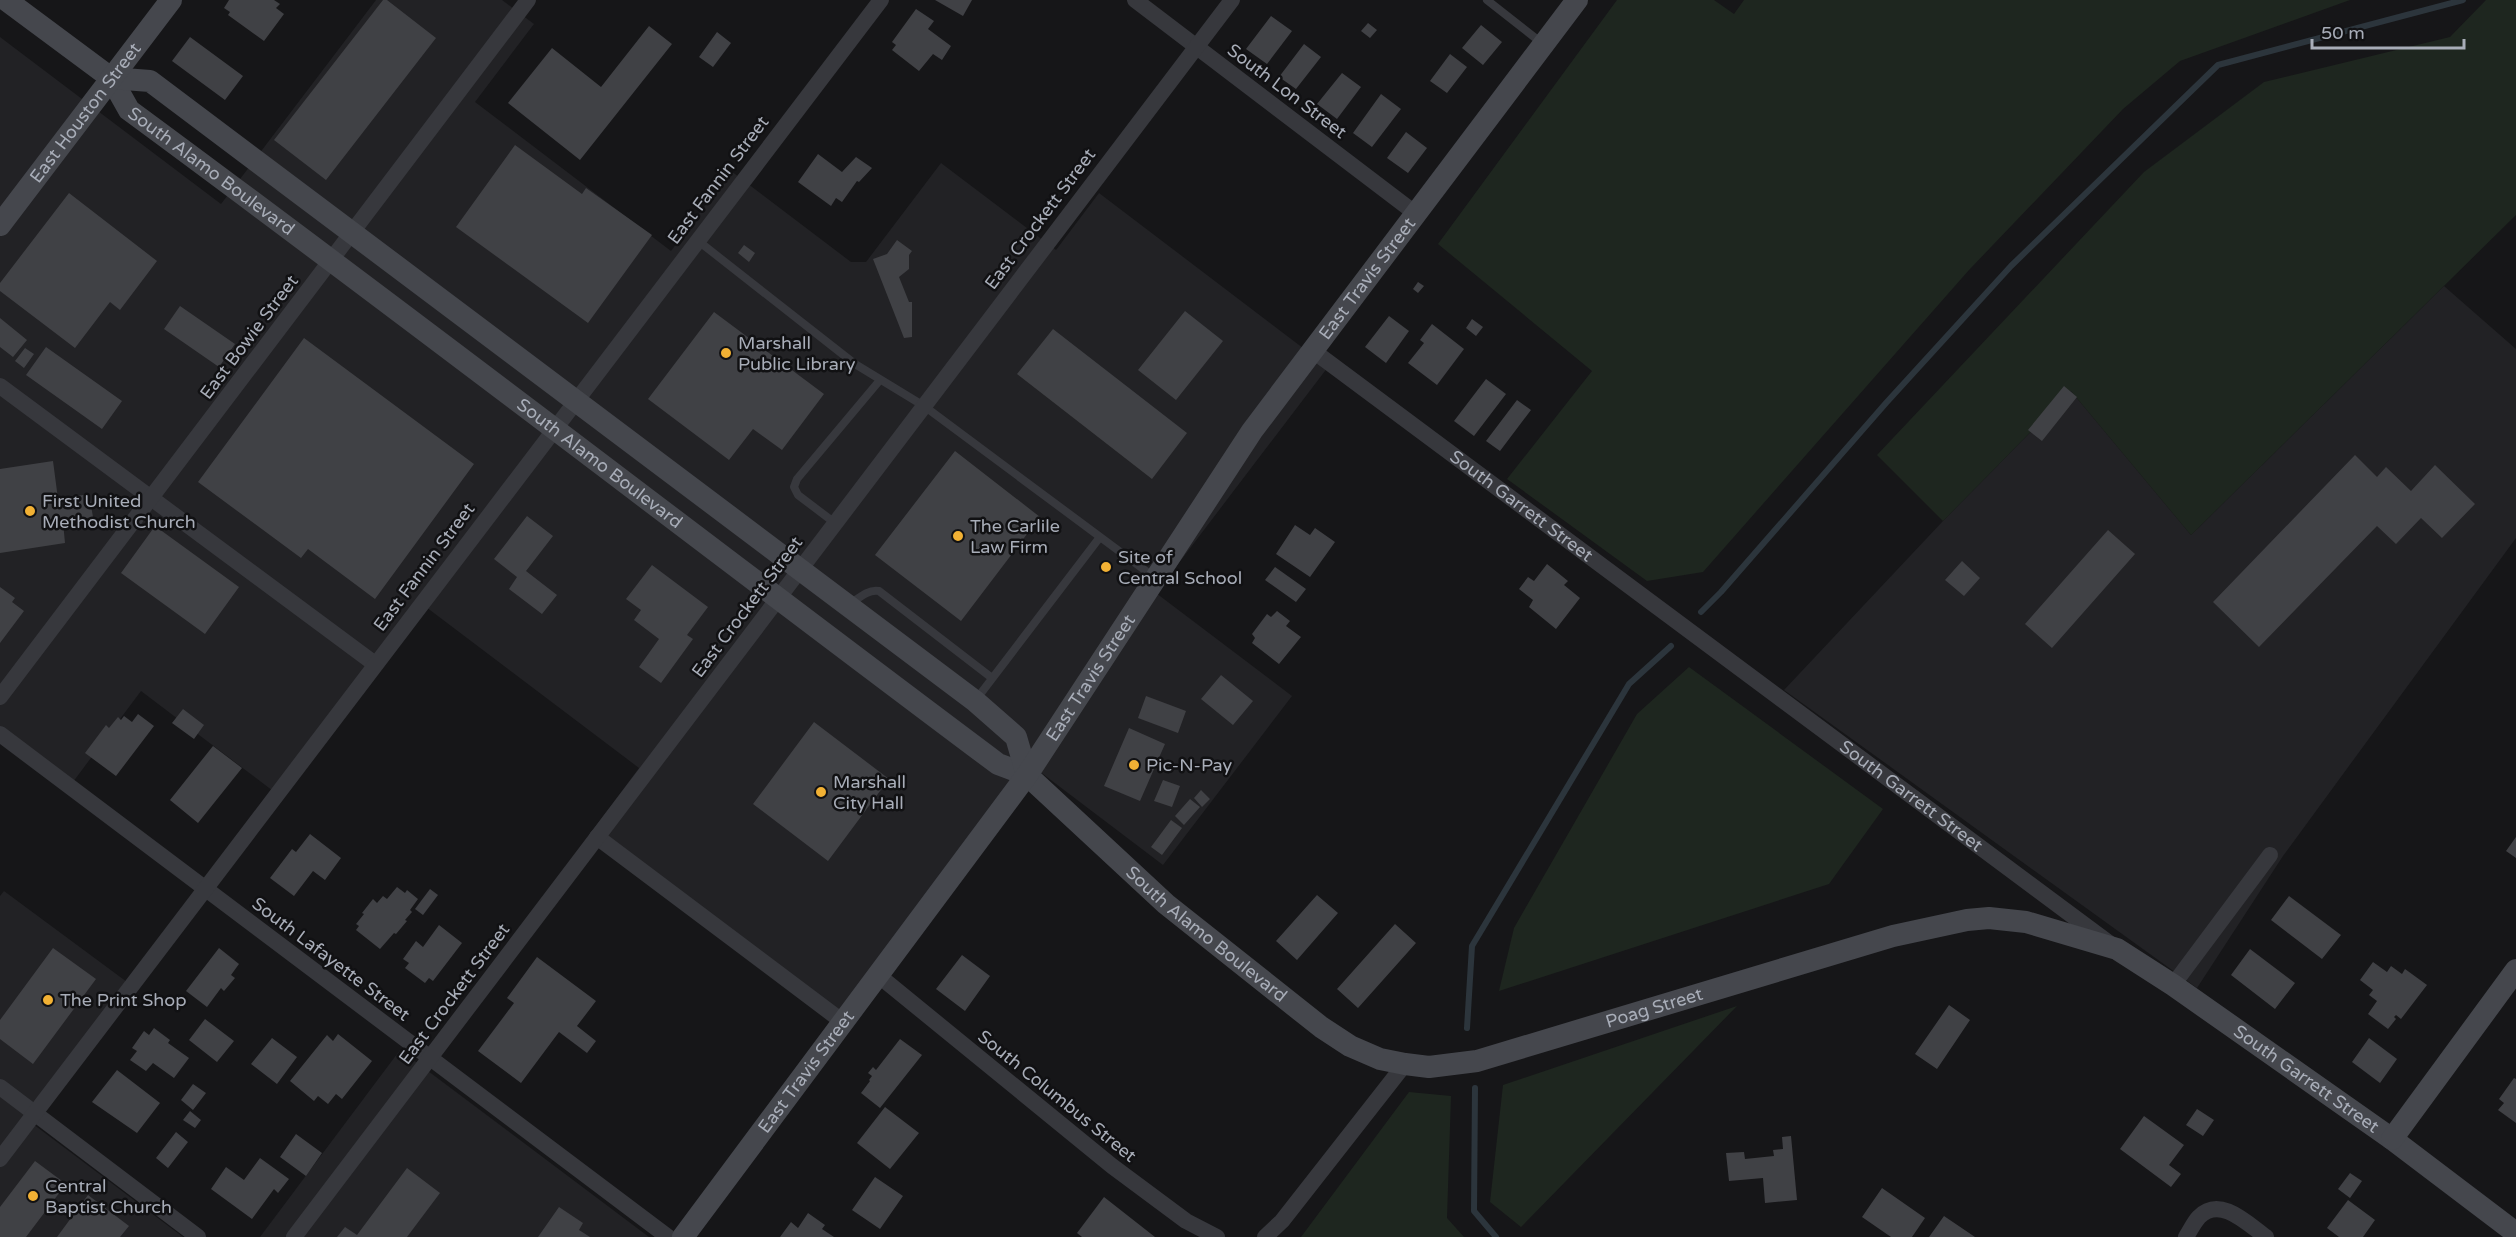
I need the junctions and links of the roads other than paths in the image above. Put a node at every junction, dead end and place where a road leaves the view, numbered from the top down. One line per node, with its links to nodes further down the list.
1 (6, 0): 11 (street)
2 (171, 0): 11 (street, East Houston Street)
3 (528, 0): 14 (street, East Bowie Street)
4 (881, 0): 15 (street, East Fannin Street)
5 (1135, 0): 10 (street, South Lon Street)
6 (1232, 0): 10 (street, East Crockett Street)
7 (1487, 0): 9 (lane)
8 (1577, 0): 9 (street, East Travis Street)
9 (1544, 44): 12 (street, East Travis Street)
10 (1196, 46): 12 (street, South Lon Street); 21 (street, East Crockett Street)
11 (111, 78): 13 (street, East Houston Street); 14 (street, South Alamo Boulevard); 16 (street, South Alamo Boulevard)
12 (1415, 213): 17 (street, East Travis Street)
13 (0, 225)
14 (352, 232): 16 (street, East Bowie Street); 20 (street, South Alamo Boulevard)
15 (697, 240): 18 (lane); 20 (street, East Fannin Street)
16 (332, 259): 22 (street, South Alamo Boulevard); 23 (street, East Bowie Street)
17 (1312, 350): 27 (street, East Travis Street); 39 (street, South Garrett Street)
18 (880, 380): 21 (lane); 24 (lane)
19 (0, 386): 23 (street)
20 (575, 399): 22 (street, East Fannin Street); 26 (street, South Alamo Boulevard)
21 (924, 406): 24 (street, East Crockett Street); 25 (lane)
22 (553, 428): 28 (street, South Alamo Boulevard); 30 (street, East Fannin Street)
23 (151, 498): 30 (street); 32 (street, East Bowie Street)
24 (835, 523): 26 (street, East Crockett Street)
25 (1100, 537): 27 (lane); 31 (lane)
26 (800, 569): 28 (street, East Crockett Street); 29 (street, South Alamo Boulevard)
27 (1155, 577): 35 (street, East Travis Street)
28 (777, 599): 35 (street, South Alamo Boulevard); 36 (street, East Crockett Street)
29 (848, 606): 31 (lane); 33 (street, South Alamo Boulevard)
30 (375, 664): 38 (street, East Fannin Street)
31 (992, 678): 33 (lane)
32 (0, 698)
33 (975, 701): 35 (street, South Alamo Boulevard)
34 (0, 734): 38 (street, South Lafayette Street)
35 (1028, 775): 41 (street, East Travis Street); 45 (street, South Alamo Boulevard)
36 (597, 837): 43 (street); 44 (street, East Crockett Street)
37 (2270, 855): 42 (street)
38 (205, 888): 44 (street, South Lafayette Street); 47 (street, East Fannin Street)
39 (2117, 949): 42 (street, South Garrett Street); 45 (street, Poag Street)
40 (2516, 970): 48 (street)
41 (878, 975): 43 (street, East Travis Street); 55 (street, South Columbus Street)
42 (2173, 985): 48 (street, South Garrett Street)
43 (843, 1022): 54 (street, East Travis Street)
44 (430, 1058): 52 (street, East Crockett Street); 53 (street, South Lafayette Street)
45 (1405, 1064): 56 (street)
46 (0, 1087): 47 (street)
47 (35, 1113): 49 (street, East Fannin Street); 51 (street)
48 (2392, 1139): 50 (street, South Garrett Street)
49 (0, 1159)
50 (2516, 1233)
51 (198, 1237)
52 (294, 1237)
53 (668, 1237)
54 (683, 1237)
55 (1217, 1237)
56 (1266, 1237)
57 (2186, 1237): 58 (street)
58 (2266, 1237)

